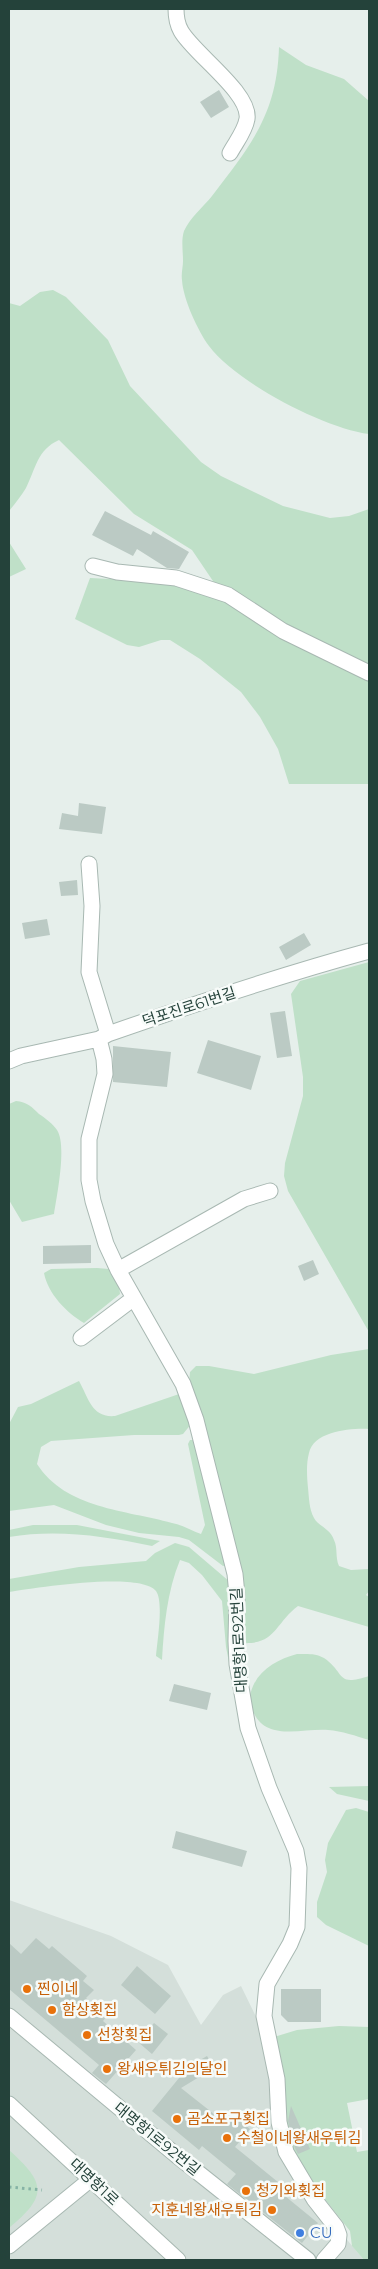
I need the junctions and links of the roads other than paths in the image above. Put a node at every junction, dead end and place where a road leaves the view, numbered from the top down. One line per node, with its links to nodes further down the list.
1 (176, 9): 2 (street)
2 (230, 153)
3 (93, 566): 4 (street)
4 (369, 673)
5 (89, 864): 7 (street, 대명항1로92번길)
6 (369, 951): 7 (street, 덕포진로61번길)
7 (104, 1036): 8 (street, 덕포진로61번길); 10 (street, 대명항1로92번길)
8 (9, 1061)
9 (270, 1191): 10 (street)
10 (118, 1270): 11 (street, 대명항1로92번길)
11 (134, 1298): 12 (street); 19 (street, 대명항1로92번길)
12 (81, 1338)
13 (9, 2016): 18 (street, 대명항1로92번길)
14 (9, 2104): 15 (street, 대명항1로)
15 (91, 2179): 16 (street); 17 (street, 대명항1로)
16 (9, 2246)
17 (178, 2260)
18 (308, 2260)
19 (324, 2260)

